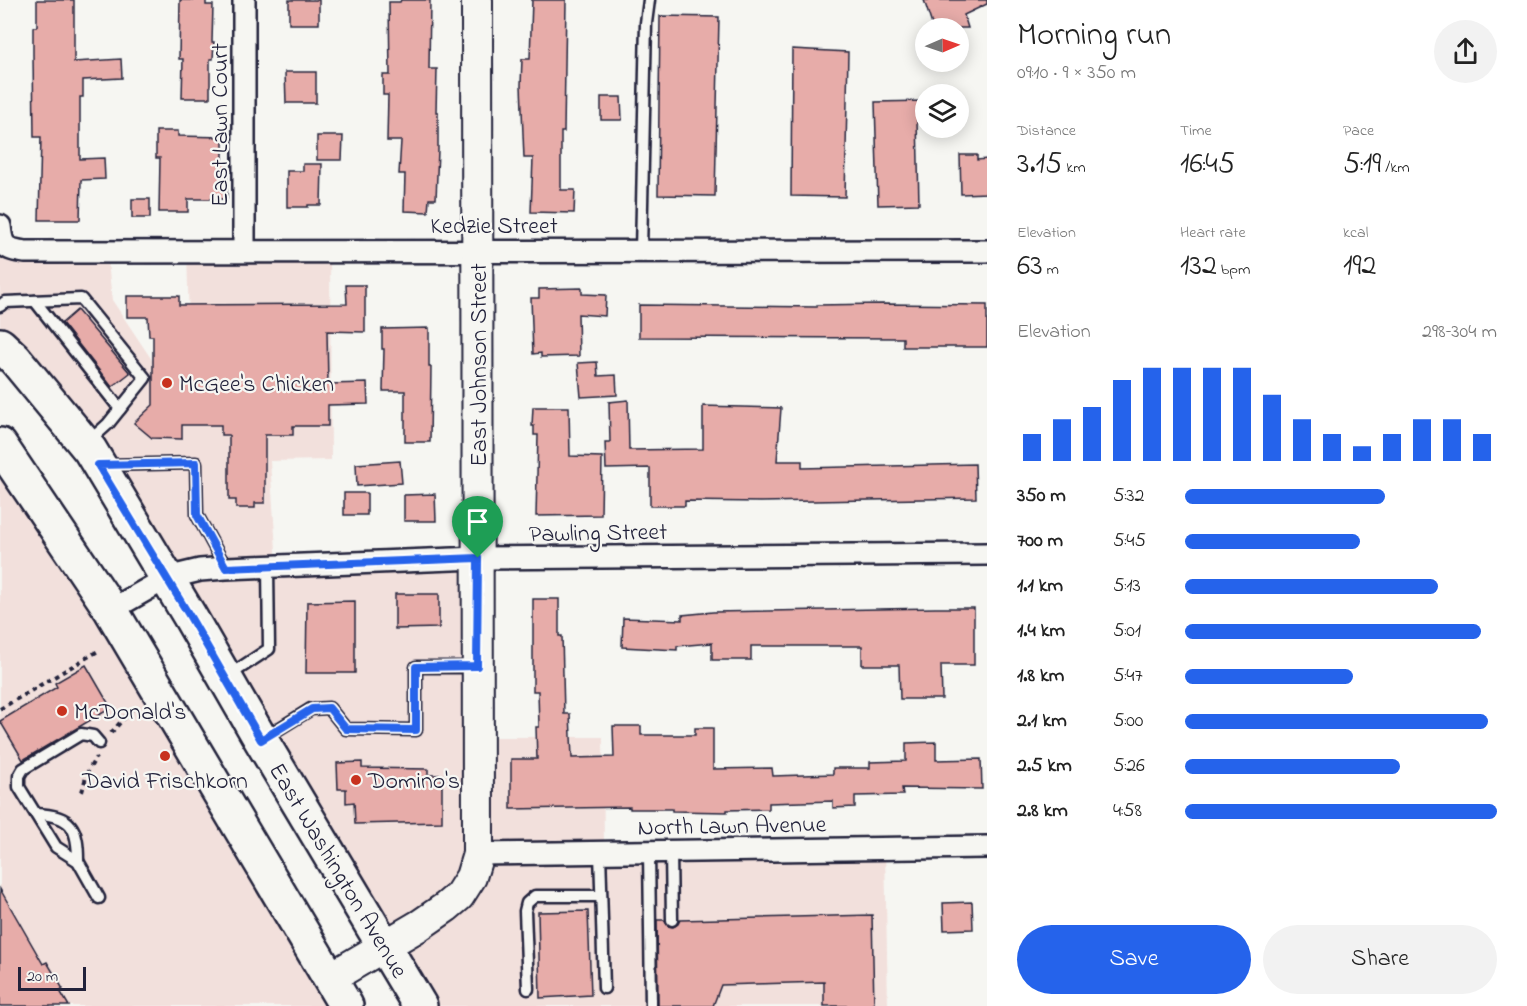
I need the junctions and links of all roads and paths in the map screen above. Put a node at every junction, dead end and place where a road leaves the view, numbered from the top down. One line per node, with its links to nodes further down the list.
1 (244, 0): 5 (street, East Lawn Court)
2 (477, 0): 6 (street, East Johnson Street)
3 (649, 0): 7 (lane)
4 (2, 235): 5 (street, Kedzie Street)
5 (244, 251): 6 (street, Kedzie Street)
6 (478, 251): 7 (street, Kedzie Street); 16 (street, East Johnson Street)
7 (641, 251): 8 (street, Kedzie Street)
8 (987, 251)
9 (35, 300): 10 (lane); 12 (lane); 12 (lane)
10 (0, 306)
11 (0, 345): 14 (main road, East Washington Avenue)
12 (120, 410): 14 (lane)
13 (0, 445): 20 (main road)
14 (92, 455): 18 (lane); 19 (main road, East Washington Avenue)
15 (987, 554): 16 (street, Pawling Street)
16 (478, 558): 17 (street, Pawling Street); 22 (street, East Johnson Street)
17 (268, 566): 18 (street, Pawling Street); 23 (lane)
18 (226, 568): 19 (street, Pawling Street)
19 (167, 578): 20 (street, Pawling Street); 23 (main road, East Washington Avenue)
20 (111, 610): 38 (main road)
21 (98, 651): 24 (path)
22 (477, 666): 25 (lane); 32 (street, East Johnson Street)
23 (225, 678): 25 (main road, East Washington Avenue)
24 (0, 709)
25 (261, 740): 37 (main road, East Washington Avenue)
26 (99, 743): 27 (lane)
27 (36, 814): 33 (lane); 33 (lane)
28 (987, 847): 29 (street, North Lawn Avenue)
29 (671, 850): 30 (street, North Lawn Avenue); 36 (lane)
30 (649, 851): 31 (street, North Lawn Avenue); 43 (lane)
31 (600, 852): 32 (street, North Lawn Avenue); 34 (lane)
32 (478, 854): 37 (street, East Johnson Street)
33 (78, 861): 35 (lane)
34 (601, 896): 39 (lane); 40 (lane)
35 (99, 898)
36 (672, 920)
37 (385, 945): 38 (street, East Johnson Street); 42 (main road, East Washington Avenue)
38 (330, 978): 41 (main road)
39 (604, 988)
40 (528, 989)
41 (346, 1006)
42 (420, 1006)
43 (651, 1006)

